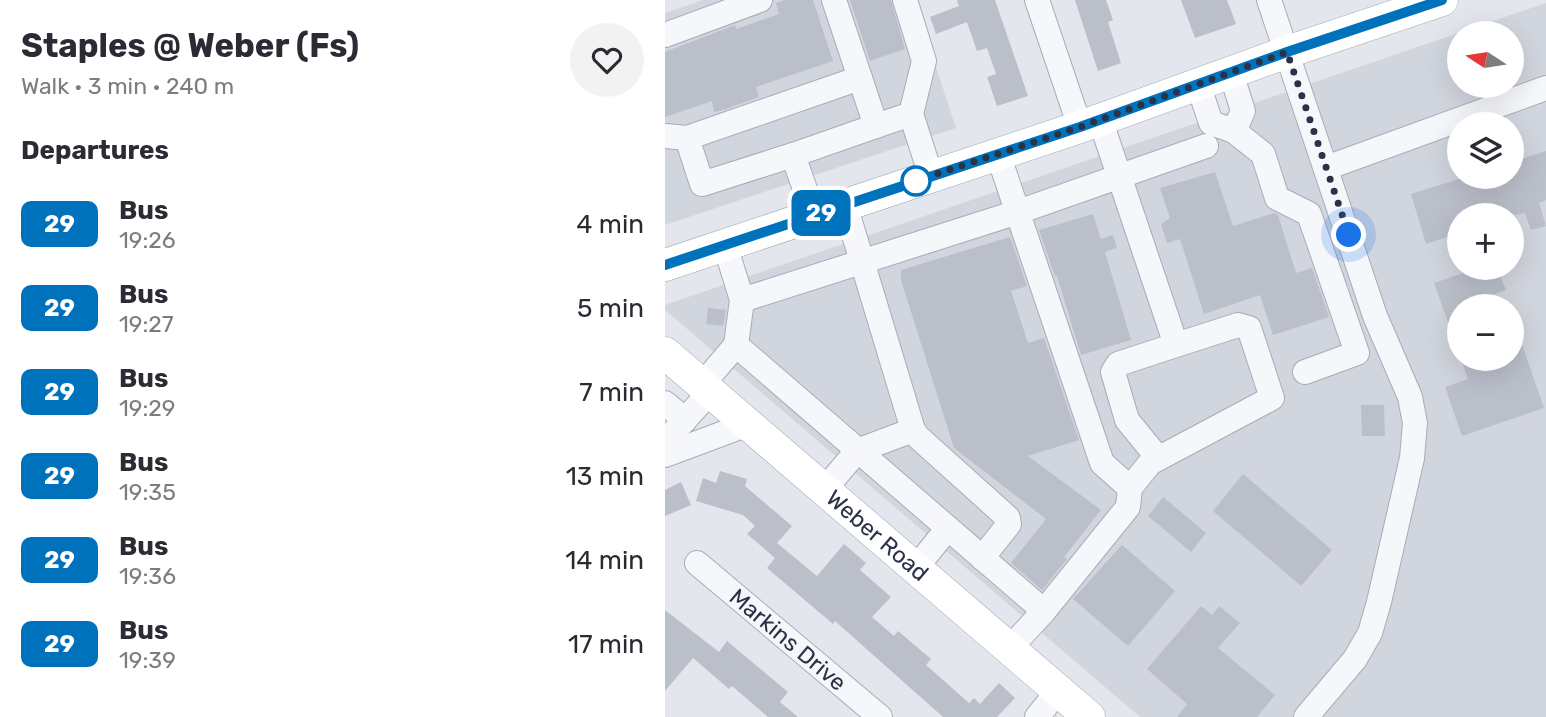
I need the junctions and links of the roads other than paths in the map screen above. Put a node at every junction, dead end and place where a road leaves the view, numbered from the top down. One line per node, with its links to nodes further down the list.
1 (760, 0): 7 (street)
2 (834, 0): 10 (street)
3 (905, 0): 13 (street)
4 (1037, 0): 14 (street)
5 (1269, 0): 8 (street)
6 (1442, 0): 8 (main road)
7 (665, 35)
8 (1287, 52): 9 (main road); 21 (street)
9 (1231, 73): 11 (main road); 16 (street)
10 (860, 78): 15 (street); 17 (street)
11 (1198, 84): 14 (main road); 16 (street)
12 (1546, 88): 21 (street)
13 (911, 114): 15 (street); 22 (street)
14 (1090, 123): 19 (main road); 23 (street)
15 (876, 126): 20 (street)
16 (1234, 131): 35 (street)
17 (676, 137): 20 (street)
18 (1206, 146): 23 (street)
19 (998, 154): 22 (main road); 25 (street)
20 (793, 155): 26 (street)
21 (1326, 168): 31 (street)
22 (931, 176): 24 (main road)
23 (1119, 177): 25 (street); 33 (street)
24 (845, 205): 26 (main road); 28 (street)
25 (1018, 212): 28 (street); 46 (street)
26 (814, 215): 27 (main road)
27 (725, 245): 29 (main road); 30 (street)
28 (863, 262): 30 (street); 41 (street)
29 (665, 265)
30 (742, 300): 32 (street)
31 (1386, 343): 35 (street); 58 (street)
32 (736, 345): 37 (street); 43 (street)
33 (1176, 345): 45 (street); 45 (street)
34 (665, 353): 37 (main road, Weber Road)
35 (1357, 353): 36 (street)
36 (1305, 372)
37 (706, 388): 39 (street); 40 (main road, Weber Road)
38 (665, 403): 39 (street)
39 (685, 419): 42 (street)
40 (748, 425): 44 (street); 47 (main road, Weber Road)
41 (913, 430): 43 (street); 49 (street)
42 (665, 437)
43 (857, 451): 47 (street); 48 (street)
44 (665, 455)
45 (1158, 458): 46 (street)
46 (1131, 488): 52 (street)
47 (824, 490): 51 (main road, Weber Road)
48 (948, 528): 49 (street); 51 (street)
49 (982, 558): 52 (street)
50 (697, 563): 55 (street, Markins Drive)
51 (915, 569): 53 (main road, Weber Road)
52 (1044, 611): 53 (street)
53 (1009, 649): 54 (main road, Weber Road)
54 (1058, 691): 56 (street); 57 (main road, Weber Road)
55 (880, 717)
56 (1037, 717)
57 (1089, 717)
58 (1306, 717)

